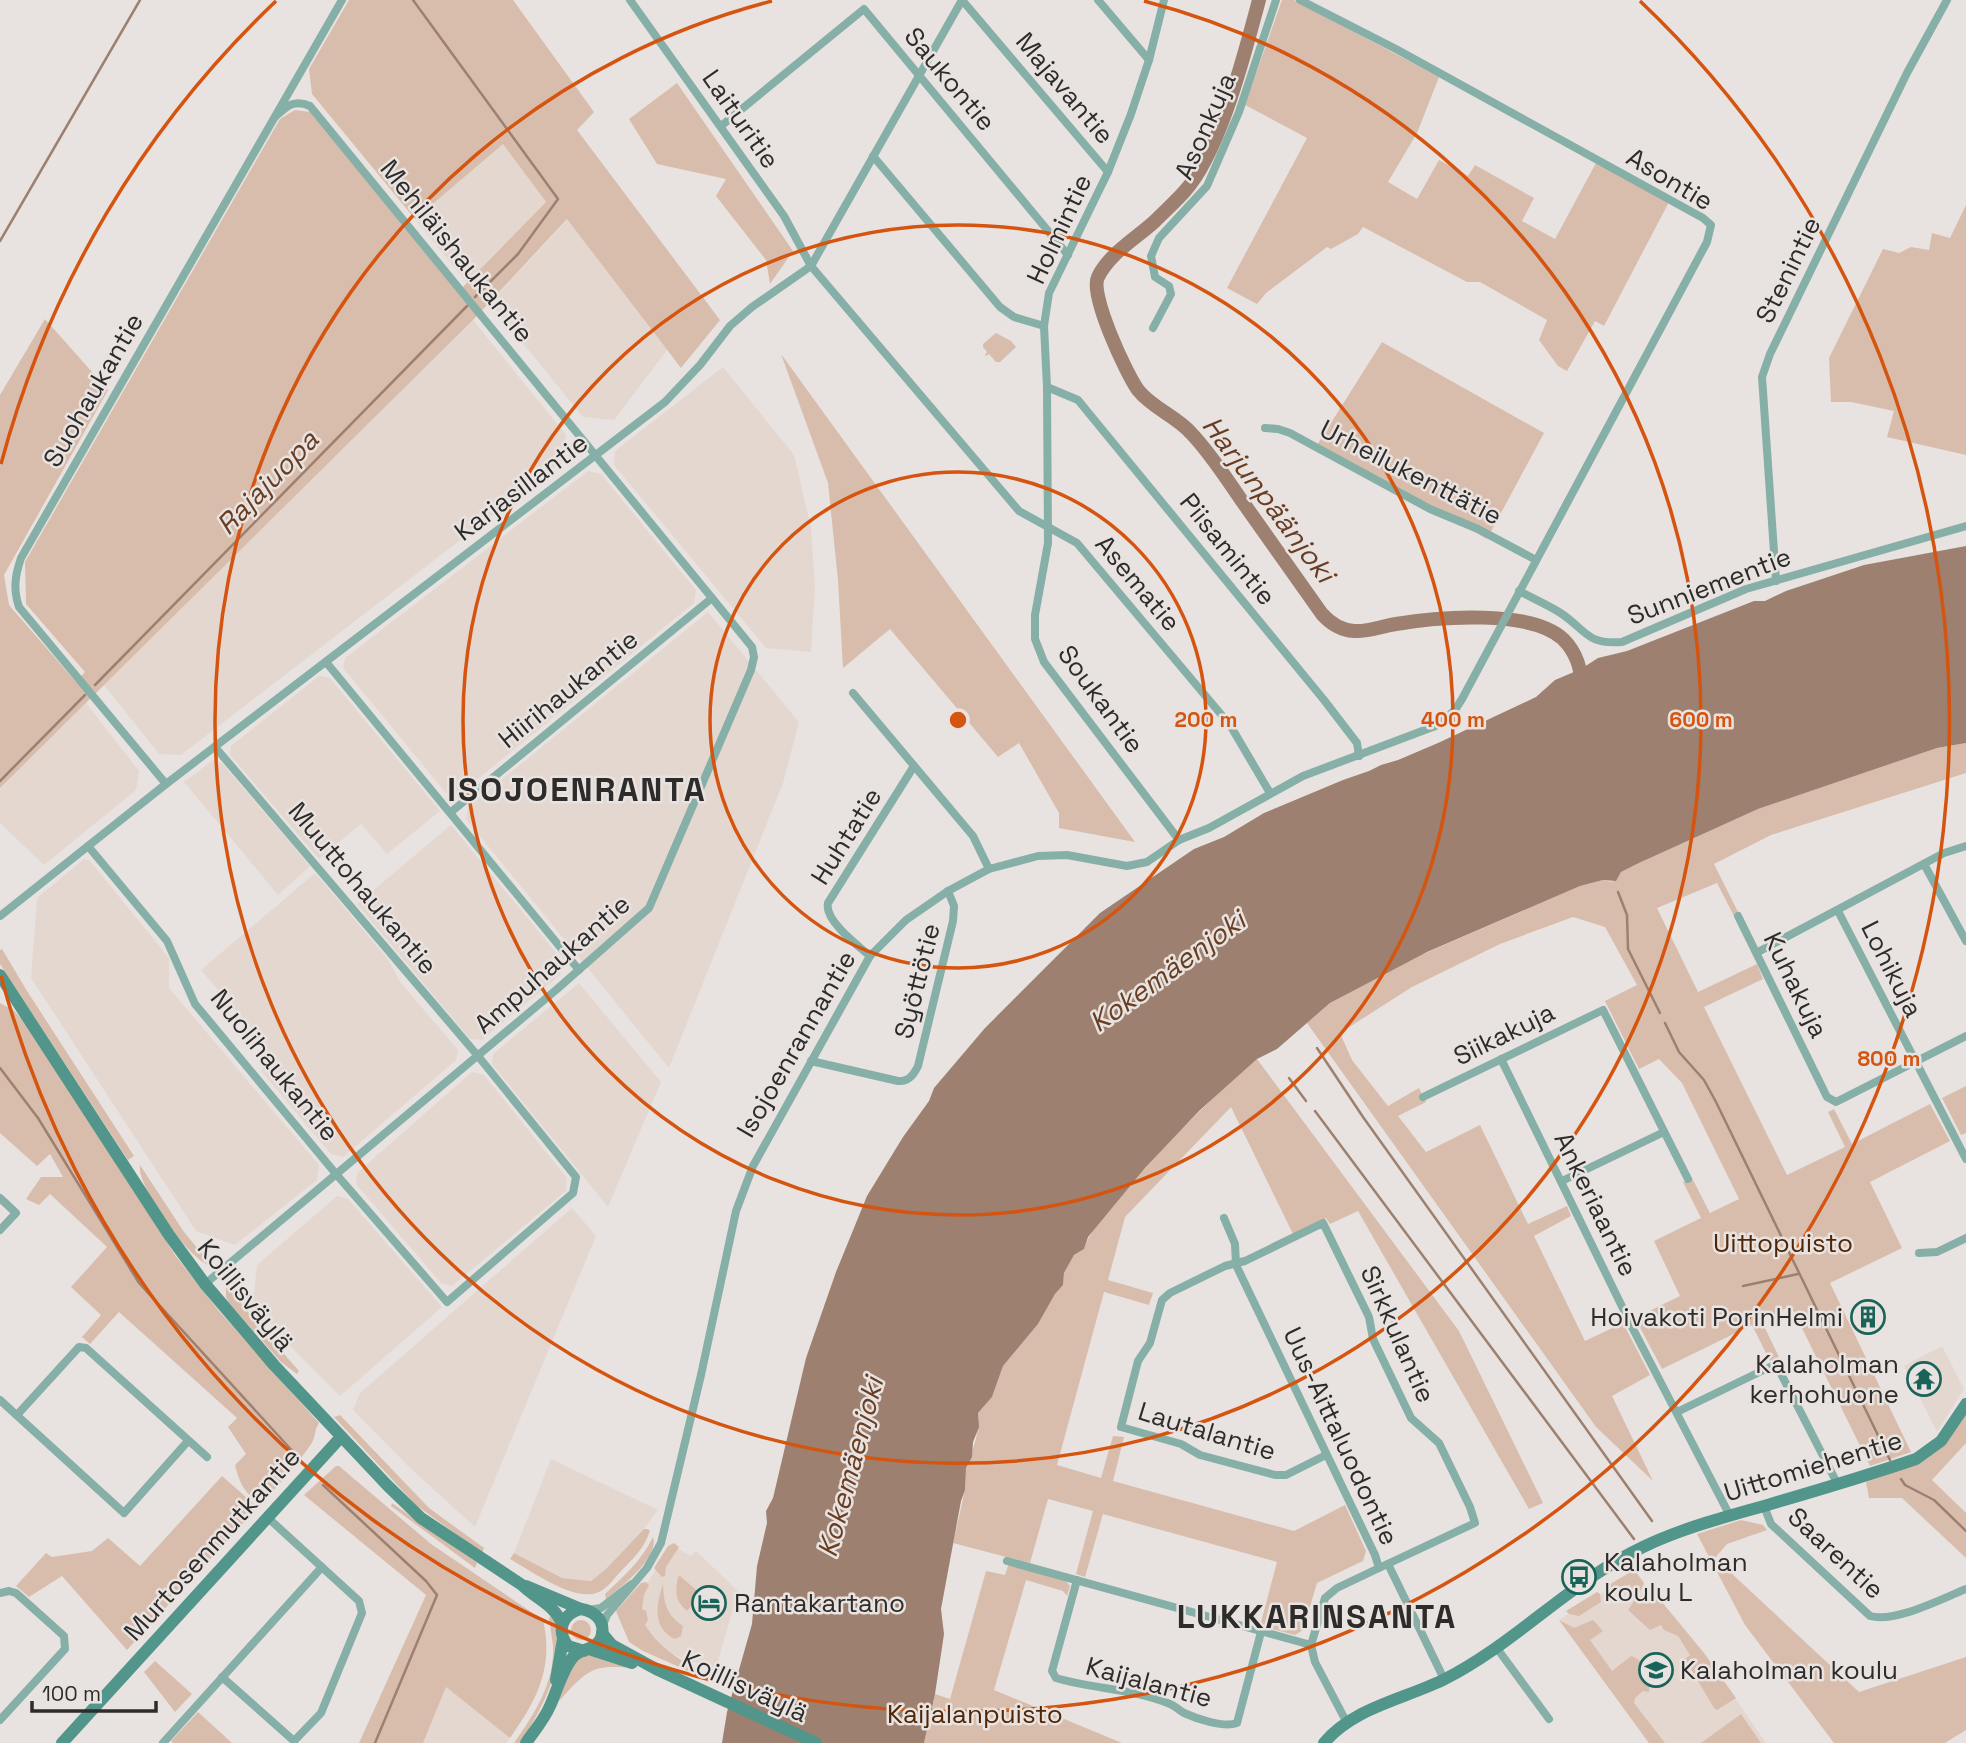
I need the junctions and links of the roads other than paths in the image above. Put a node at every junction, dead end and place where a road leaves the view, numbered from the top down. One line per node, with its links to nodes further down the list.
1 (342, 0): 11 (street, Suohaukantie)
2 (631, 0): 12 (street, Laituritie)
3 (962, 0): 10 (street, Karjasillantie); 14 (street, Majavantie)
4 (1098, 0): 9 (street)
5 (1164, 0): 9 (street, Holmintie)
6 (1276, 0): 18 (street, Asonkuja)
7 (1300, 0): 24 (street, Asontie)
8 (1947, 0): 25 (street, Stenintie)
9 (1149, 60): 14 (street, Holmintie)
10 (919, 75): 12 (street, Saukontie); 13 (street, Karjasillantie); 15 (street, Saukontie)
11 (275, 117): 21 (street, Mehiläishaukantie); 34 (street, Suohaukantie)
12 (720, 126): 16 (street, Laituritie)
13 (873, 156): 16 (street, Karjasillantie); 17 (street)
14 (1108, 172): 15 (street, Holmintie)
15 (1068, 255): 17 (street, Holmintie)
16 (811, 266): 21 (street, Karjasillantie); 23 (street, Asematie)
17 (1044, 326): 19 (street, Holmintie)
18 (1153, 328)
19 (1047, 387): 23 (street, Holmintie); 32 (street, Piisamintie)
20 (1265, 428): 24 (street, Urheilukenttätie)
21 (598, 455): 27 (street, Ampuhaukantie); 29 (street, Karjasillantie)
22 (1966, 526): 25 (street, Sunniementie)
23 (1049, 527): 35 (street, Asematie); 37 (street, Soukantie)
24 (1536, 560): 26 (street, Asontie)
25 (1776, 581): 26 (street, Sunniementie)
26 (1519, 591): 28 (street, Asontie)
27 (712, 598): 36 (street, Hiirihaukantie); 49 (street, Ampuhaukantie)
28 (1499, 629): 32 (street, Isojoenrannantie)
29 (326, 662): 31 (street, Karjasillantie); 36 (street)
30 (853, 693): 33 (street)
31 (215, 747): 34 (street, Karjasillantie); 52 (street, Muuttohaukantie)
32 (1359, 756): 35 (street, Isojoenrannantie)
33 (914, 766): 41 (street); 48 (street, Huhtatie)
34 (166, 783): 38 (street, Karjasillantie)
35 (1270, 793): 37 (street, Isojoenrannantie)
36 (451, 812): 49 (street)
37 (1179, 840): 41 (street, Isojoenrannantie)
38 (88, 846): 44 (street, Karjasillantie); 59 (street, Nuolihaukantie)
39 (1966, 846): 40 (street)
40 (1924, 864): 43 (street); 46 (street)
41 (989, 869): 42 (street, Isojoenrannantie)
42 (948, 891): 48 (street, Isojoenrannantie); 54 (street, Syöttötie)
43 (1838, 911): 47 (street); 55 (street, Lohikuja)
44 (0, 916)
45 (1738, 916): 47 (street, Kuhakuja)
46 (1966, 941)
47 (1758, 953): 55 (street, Kuhakuja)
48 (870, 956): 54 (street, Isojoenrannantie)
49 (579, 970): 52 (street, Ampuhaukantie)
50 (0, 975): 68 (main road, Koillisväylä)
51 (1966, 1036): 55 (street)
52 (478, 1056): 59 (street, Ampuhaukantie); 59 (street, Muuttohaukantie)
53 (1501, 1059): 56 (street, Siikakuja); 57 (street, Siikakuja); 61 (street, Ankeriaantie)
54 (811, 1061): 85 (street, Isojoenrannantie)
55 (1916, 1061): 58 (street, Lohikuja)
56 (1423, 1097)
57 (1664, 1132): 60 (street); 61 (street)
58 (1966, 1159)
59 (336, 1174): 68 (street, Ampuhaukantie)
60 (1688, 1179)
61 (1562, 1181): 71 (street, Ankeriaantie)
62 (0, 1198): 64 (street)
63 (1224, 1219): 67 (street, Uus-Aittaluodontie)
64 (0, 1230)
65 (1966, 1238): 66 (street)
66 (1919, 1253)
67 (1236, 1265): 75 (street, Uus-Aittaluodontie); 75 (street, Lautalantie); 82 (street, Sirkkulantie)
68 (205, 1284): 73 (main road, Koillisväylä)
69 (0, 1400): 72 (street)
70 (1966, 1404): 77 (main road, Uittomiehentie)
71 (1677, 1412): 77 (street); 79 (street, Ankeriaantie)
72 (17, 1415): 74 (street); 74 (street)
73 (341, 1437): 80 (main road, Murtosenmutkantie); 86 (main road, Koillisväylä)
74 (188, 1441): 76 (street)
75 (1326, 1455): 82 (street, Uus-Aittaluodontie)
76 (207, 1457)
77 (1838, 1485): 78 (main road, Uittomiehentie)
78 (1764, 1506): 79 (main road, Uittomiehentie); 87 (street, Saarentie)
79 (1730, 1516): 95 (main road, Uittomiehentie)
80 (268, 1517): 83 (street); 104 (main road, Murtosenmutkantie)
81 (1007, 1561): 84 (street)
82 (1383, 1566): 94 (street, Uus-Aittaluodontie); 99 (street)
83 (322, 1567): 98 (street); 98 (street)
84 (1077, 1580): 92 (street); 92 (street, Kaijalantie)
85 (632, 1584): 89 (street, Isojoenrannantie); 91 (street, Isojoenrannantie)
86 (522, 1585): 89 (main road, Koillisväylä); 90 (main road, Koillisväylä)
87 (1966, 1589)
88 (0, 1593): 102 (street)
89 (584, 1610): 90 (main road); 91 (main road)
90 (562, 1624): 93 (main road)
91 (602, 1631): 96 (main road); 97 (main road, Koillisväylä)
92 (1261, 1632): 94 (street)
93 (563, 1639): 96 (main road); 100 (main road)
94 (1311, 1645): 103 (street)
95 (1496, 1647): 99 (main road, Uittomiehentie); 101 (street)
96 (587, 1650): 97 (main road, Koillisväylä); 100 (main road)
97 (656, 1669): 107 (main road, Koillisväylä)
98 (222, 1677): 105 (street)
99 (1444, 1679): 103 (main road, Uittomiehentie)
100 (555, 1691): 106 (main road)
101 (1549, 1719)
102 (0, 1720)
103 (1347, 1723): 108 (main road, Uittomiehentie)
104 (62, 1743)
105 (163, 1743)
106 (526, 1743)
107 (816, 1743)
108 (1324, 1743)

